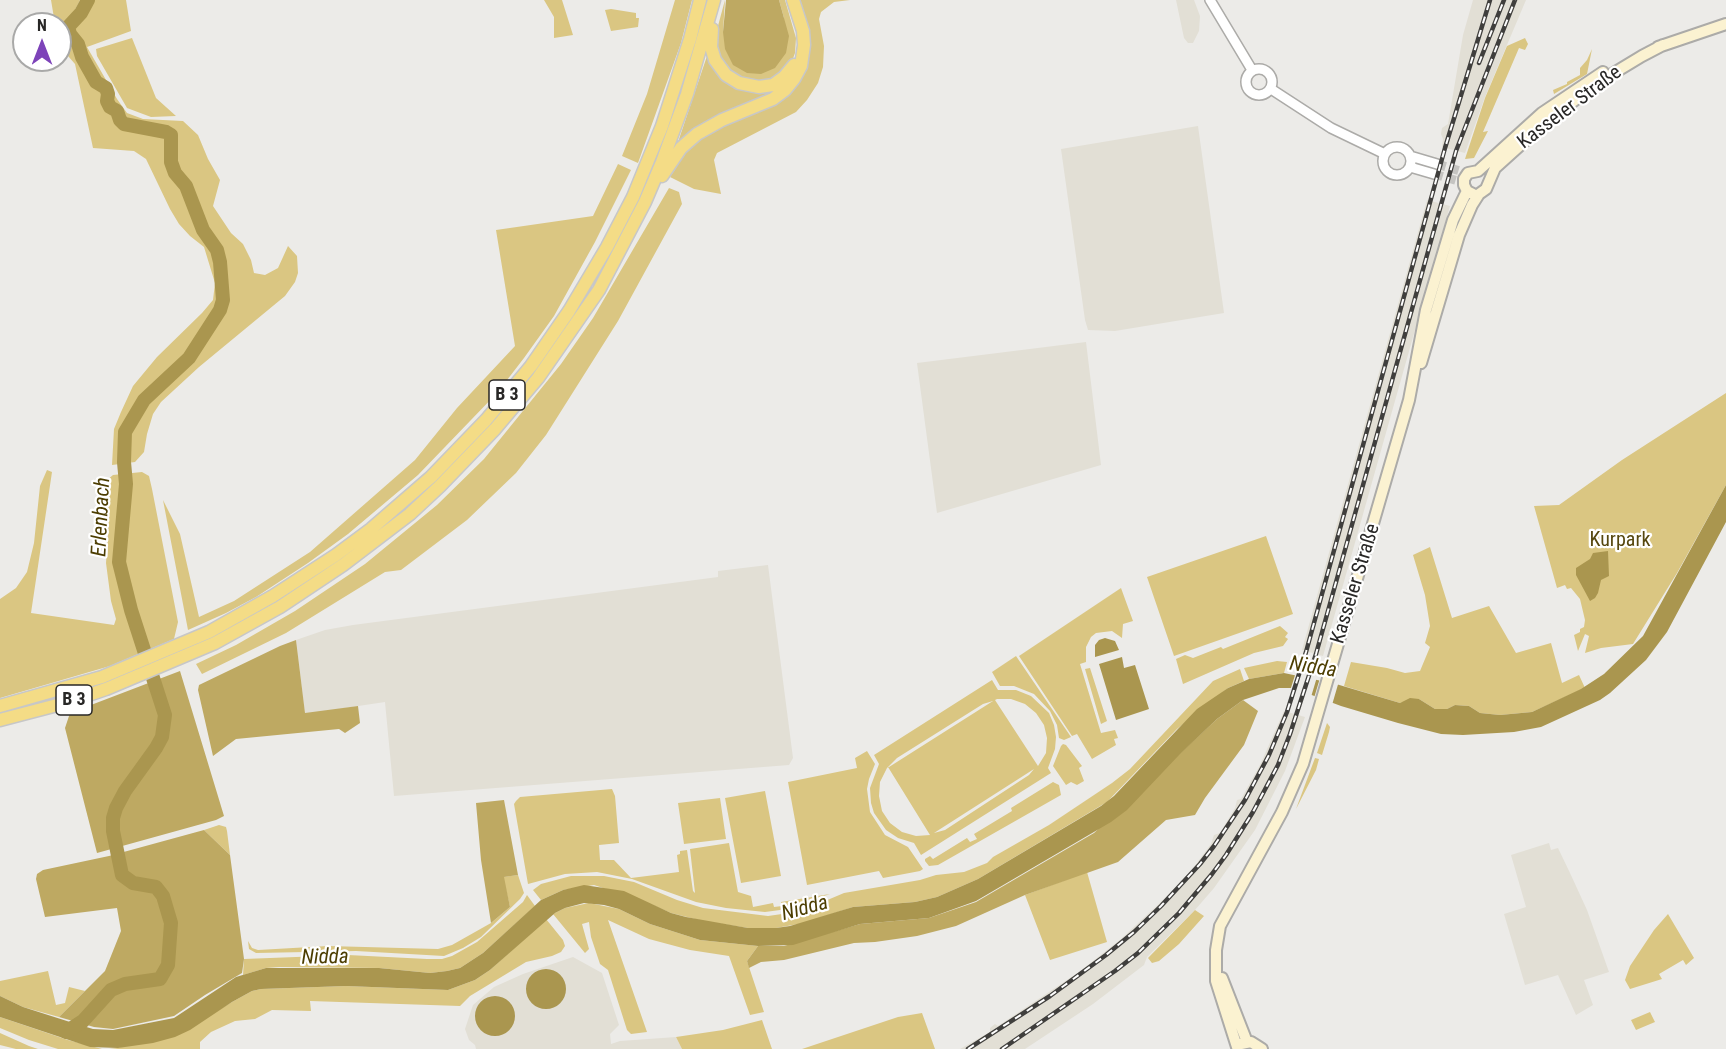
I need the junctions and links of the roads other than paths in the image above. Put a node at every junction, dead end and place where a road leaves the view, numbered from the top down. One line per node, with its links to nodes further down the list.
1 (700, 0): 20 (highway, B 3)
2 (788, 0): 5 (highway, B 3)
3 (793, 0): 18 (highway)
4 (1210, 0): 7 (street)
5 (713, 2): 18 (highway, B 3)
6 (1726, 24): 9 (main road, Kasseler Straße)
7 (1252, 70): 8 (street); 8 (street)
8 (1271, 89): 10 (street)
9 (1544, 118): 15 (main road, Kasseler Straße); 16 (main road, Kasseler Straße)
10 (1385, 154): 11 (street); 13 (street)
11 (1410, 156): 12 (street); 13 (street)
12 (1437, 164)
13 (1410, 168): 14 (street)
14 (1434, 174)
15 (1466, 178): 16 (main road); 17 (main road); 19 (main road, Kasseler Straße)
16 (1488, 182): 17 (main road, Kasseler Straße)
17 (1479, 194): 19 (main road, Kasseler Straße)
18 (645, 202): 20 (highway, B 3)
19 (1409, 400): 23 (main road, Kasseler Straße)
20 (150, 665): 21 (highway, B 3); 22 (highway, B 3)
21 (0, 706)
22 (0, 720)
23 (1240, 1046): 24 (main road)
24 (1262, 1049)

